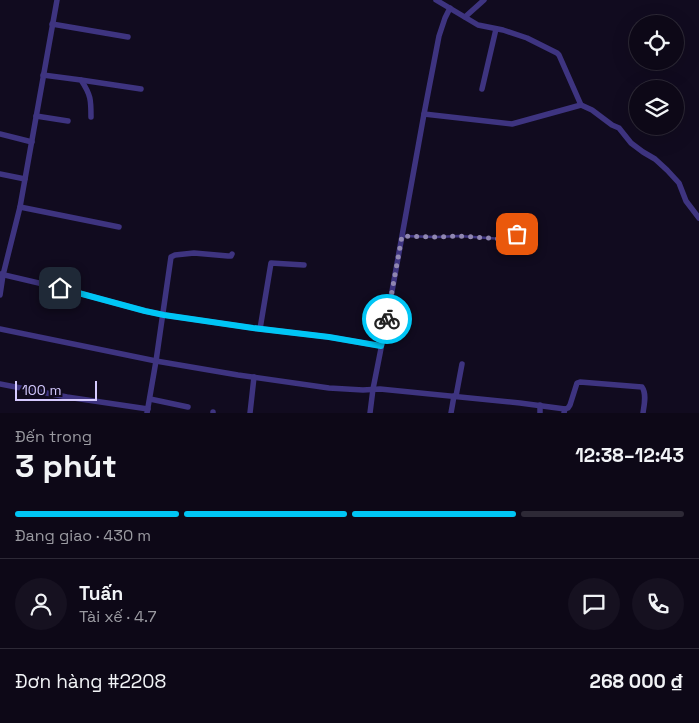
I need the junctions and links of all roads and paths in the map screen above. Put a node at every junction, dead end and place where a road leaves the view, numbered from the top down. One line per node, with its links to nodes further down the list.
1 (57, 0): 6 (street)
2 (436, 0): 4 (street)
3 (484, 0): 5 (street)
4 (450, 8): 5 (street); 14 (street)
5 (465, 17): 7 (street)
6 (52, 24): 8 (street); 9 (street)
7 (496, 29): 12 (street); 13 (street)
8 (128, 38)
9 (44, 75): 10 (street); 15 (street)
10 (81, 80): 11 (street); 16 (street)
11 (141, 89)
12 (482, 89)
13 (581, 105): 14 (street); 23 (street)
14 (424, 114): 26 (street)
15 (36, 116): 17 (street); 19 (street)
16 (91, 117)
17 (68, 121)
18 (0, 134): 19 (street)
19 (32, 142): 21 (street)
20 (0, 174): 21 (street)
21 (25, 179): 22 (street)
22 (20, 208): 24 (street); 29 (street)
23 (699, 218)
24 (119, 227)
25 (517, 234): 26 (lane)
26 (402, 236): 34 (street)
27 (232, 254): 31 (street)
28 (304, 265): 33 (street)
29 (2, 275): 30 (street); 31 (street)
30 (0, 295)
31 (162, 315): 33 (street); 35 (street)
32 (0, 329): 35 (street)
33 (260, 329): 34 (street)
34 (381, 346): 39 (street)
35 (156, 362): 37 (street); 41 (street)
36 (462, 364): 40 (street)
37 (254, 377): 39 (street); 46 (street)
38 (0, 384): 44 (street)
39 (373, 388): 40 (street); 47 (street)
40 (455, 396): 42 (street); 48 (street)
41 (150, 400): 43 (street); 44 (street)
42 (540, 405): 45 (street); 49 (street)
43 (188, 407)
44 (147, 411)
45 (564, 411): 50 (street)
46 (250, 413)
47 (370, 413)
48 (451, 413)
49 (540, 413)
50 (643, 413)

